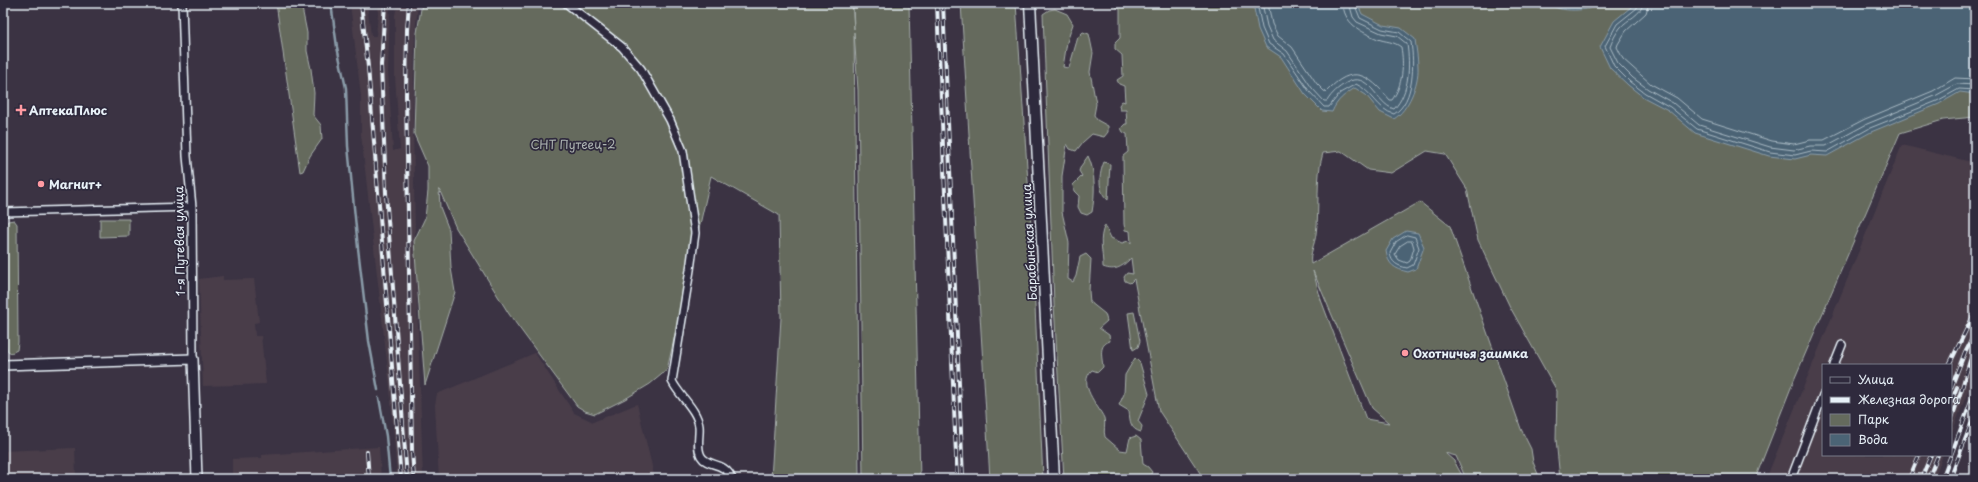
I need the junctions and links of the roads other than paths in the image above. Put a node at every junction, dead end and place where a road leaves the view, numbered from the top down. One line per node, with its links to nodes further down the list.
1 (182, 3): 4 (street, 1-я Путевая улица)
2 (566, 3): 12 (street)
3 (1030, 3): 13 (main road, Барабинская улица)
4 (192, 207): 5 (street); 7 (street, 1-я Путевая улица)
5 (3, 212)
6 (1842, 345): 8 (street)
7 (193, 359): 9 (street); 11 (street, 1-я Путевая улица)
8 (1834, 364)
9 (3, 365)
10 (1822, 398): 14 (street)
11 (196, 479)
12 (732, 479)
13 (1054, 479)
14 (1791, 479)

